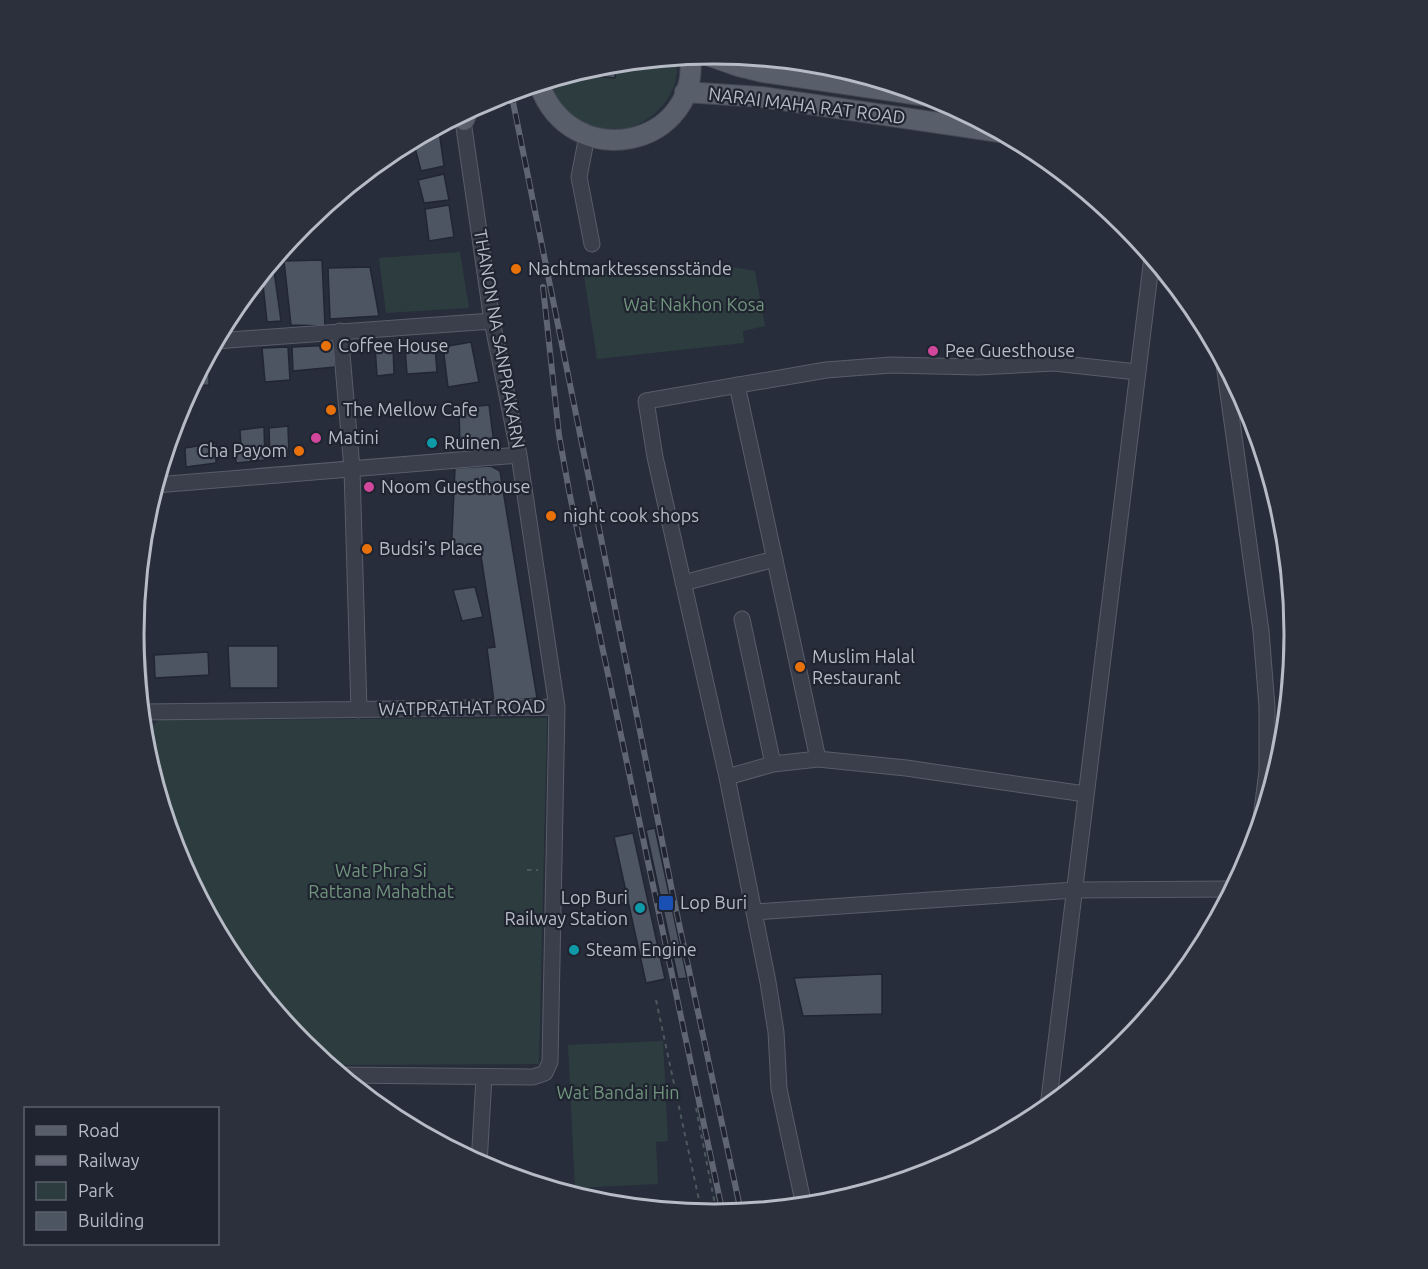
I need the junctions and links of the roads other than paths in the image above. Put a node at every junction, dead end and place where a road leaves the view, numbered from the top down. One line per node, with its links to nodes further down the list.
1 (690, 65): 5 (main road)
2 (736, 65): 3 (main road, NARAI MAHA RAT ROAD)
3 (861, 84)
4 (543, 91): 8 (main road)
5 (686, 92): 7 (main road, NARAI MAHA RAT ROAD); 8 (main road)
6 (465, 122): 11 (street, THANON NA SANPRAKARN)
7 (976, 128)
8 (587, 136): 9 (street)
9 (592, 244)
10 (1151, 268): 14 (street)
11 (492, 321): 12 (street); 17 (street, THANON NA SANPRAKARN)
12 (340, 331): 13 (street); 18 (street)
13 (226, 340)
14 (1137, 372): 15 (street); 30 (street)
15 (737, 385): 20 (street); 21 (street)
16 (1227, 387): 28 (street)
17 (519, 455): 18 (street); 23 (street, THANON NA SANPRAKARN)
18 (352, 469): 19 (street); 24 (street)
19 (164, 484)
20 (775, 559): 21 (street); 26 (street)
21 (683, 583): 29 (street)
22 (742, 619): 27 (street)
23 (557, 707): 24 (street, WATPRATHAT ROAD); 35 (street, WATPRATHAT ROAD)
24 (359, 710): 25 (street, WATPRATHAT ROAD)
25 (149, 712)
26 (818, 759): 27 (street); 30 (street)
27 (773, 764): 29 (street)
28 (1266, 776)
29 (727, 777): 33 (street)
30 (1085, 794): 32 (street)
31 (1224, 889): 32 (street)
32 (1074, 890): 33 (street); 36 (street)
33 (754, 912): 38 (street)
34 (353, 1075): 35 (street)
35 (484, 1077): 37 (street)
36 (1049, 1095)
37 (480, 1154)
38 (802, 1198)

